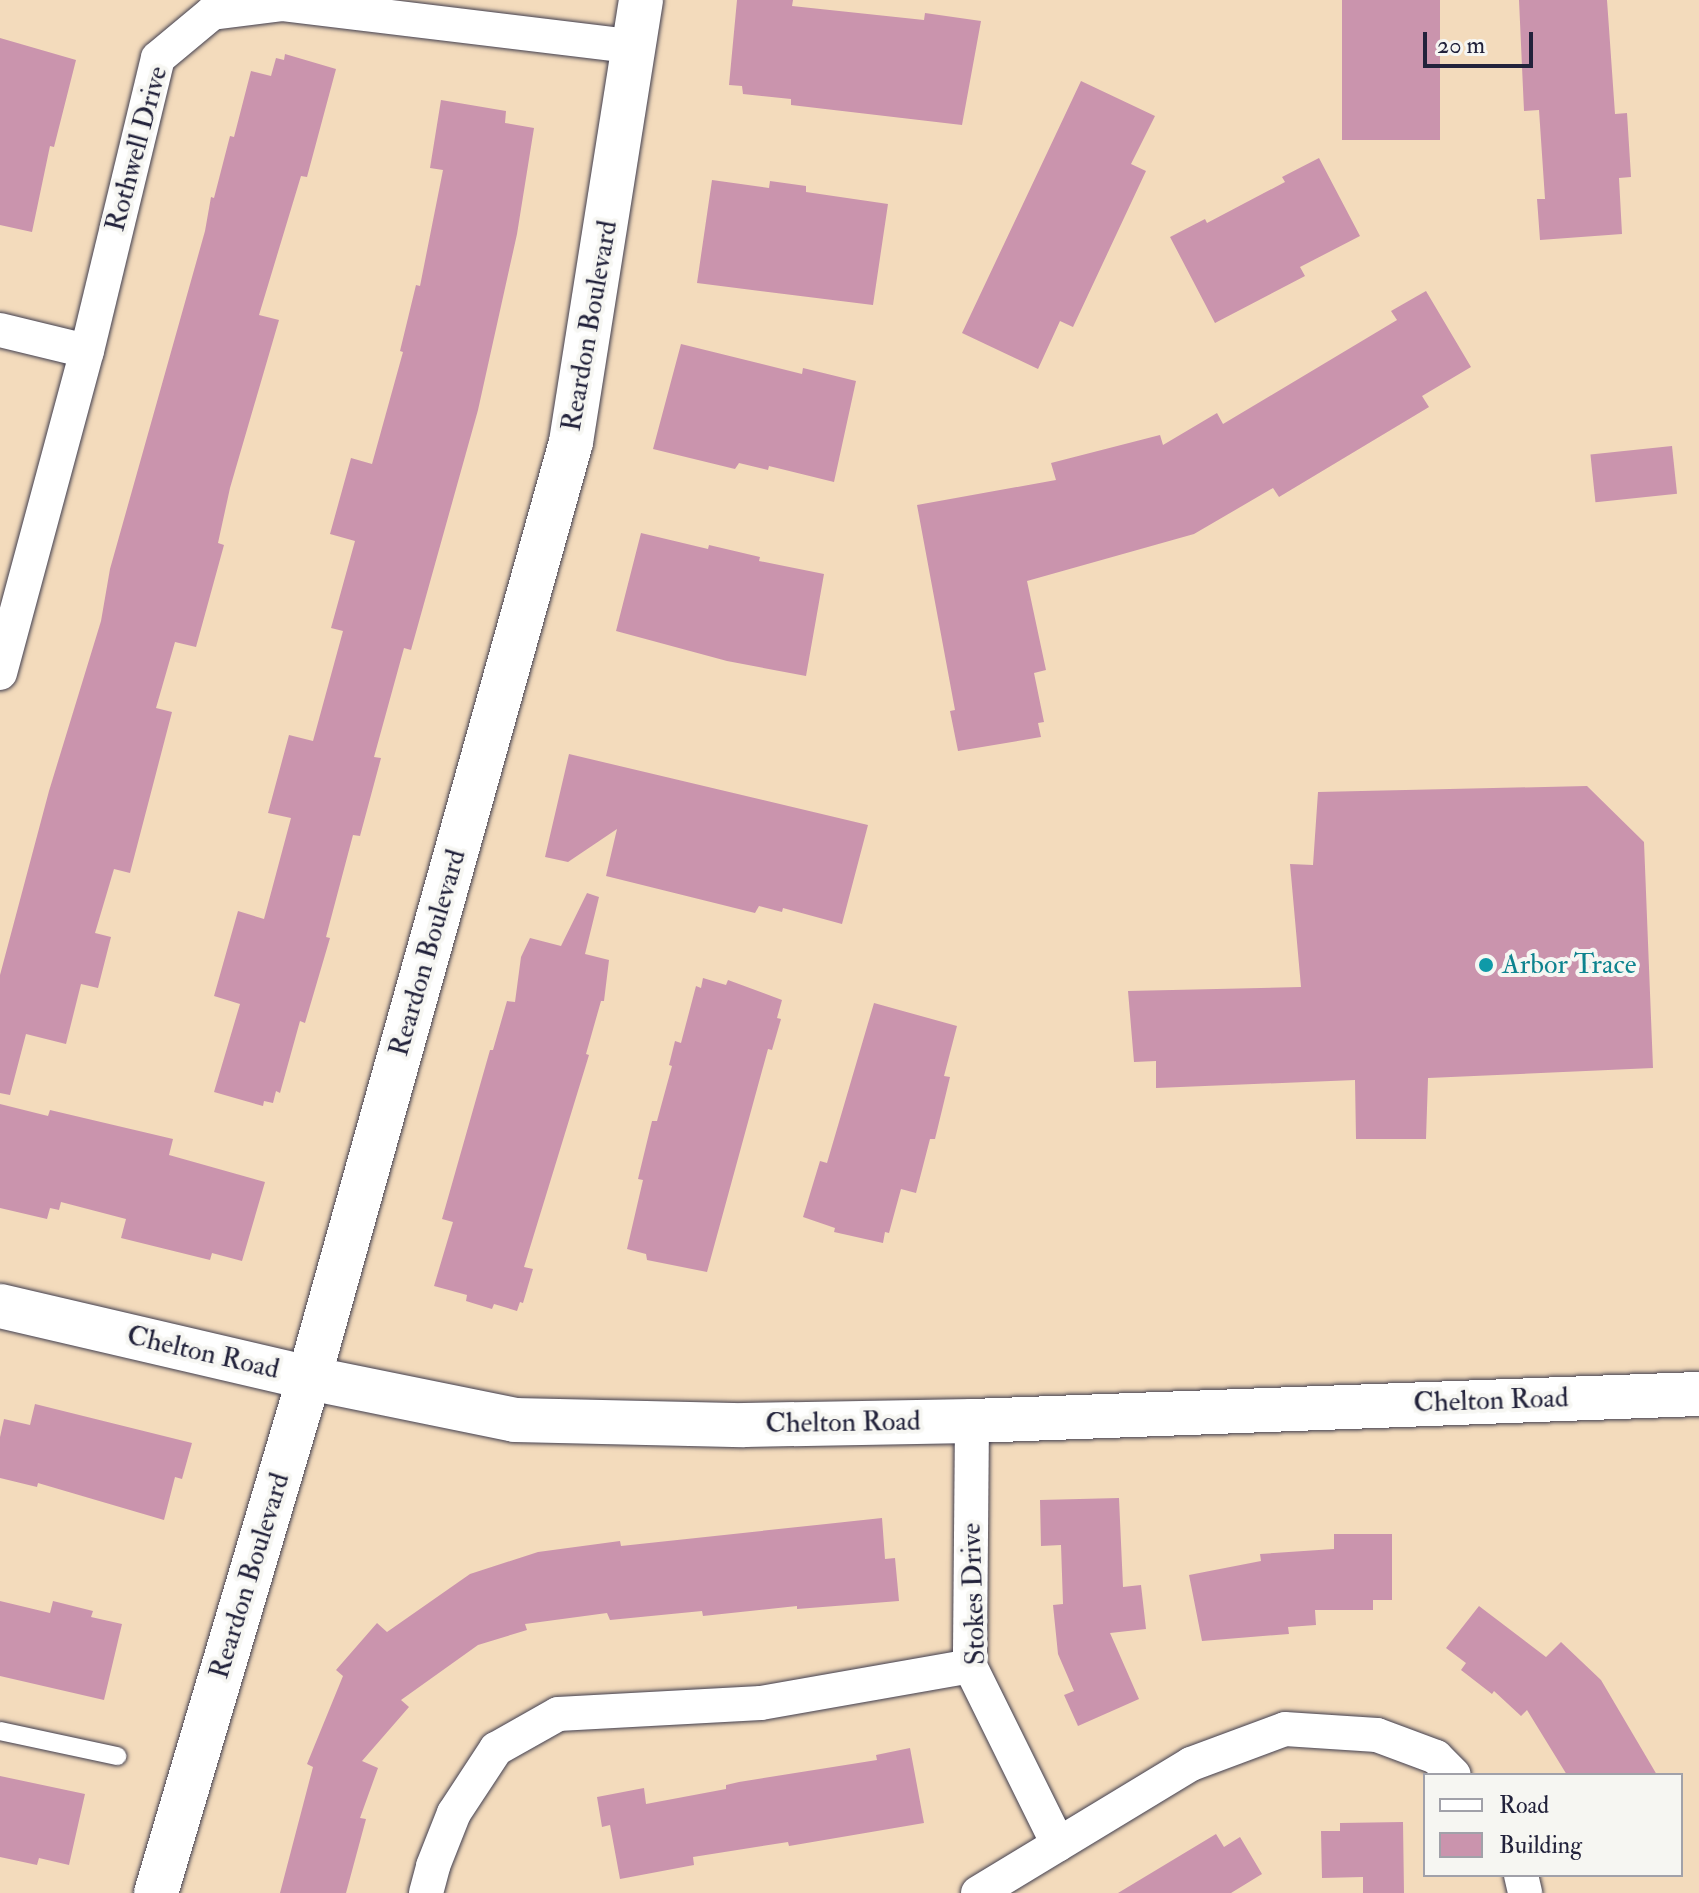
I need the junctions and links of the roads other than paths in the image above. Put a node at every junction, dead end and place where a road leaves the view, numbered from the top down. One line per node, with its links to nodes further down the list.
1 (641, 0): 2 (street, Reardon Boulevard)
2 (636, 47): 4 (street, Rothwell Drive); 7 (street, Reardon Boulevard)
3 (0, 330): 4 (street)
4 (87, 351): 5 (street, Rothwell Drive)
5 (0, 673)
6 (0, 1306): 7 (street, Chelton Road)
7 (309, 1378): 9 (street, Chelton Road); 15 (street, Reardon Boulevard)
8 (1699, 1394): 9 (street, Chelton Road)
9 (972, 1421): 10 (street, Stokes Drive)
10 (970, 1666): 14 (street, Stokes Drive); 16 (street)
11 (0, 1731): 12 (lane)
12 (117, 1756)
13 (1452, 1773): 14 (street)
14 (1058, 1844): 17 (street)
15 (156, 1893)
16 (426, 1893)
17 (978, 1893)

